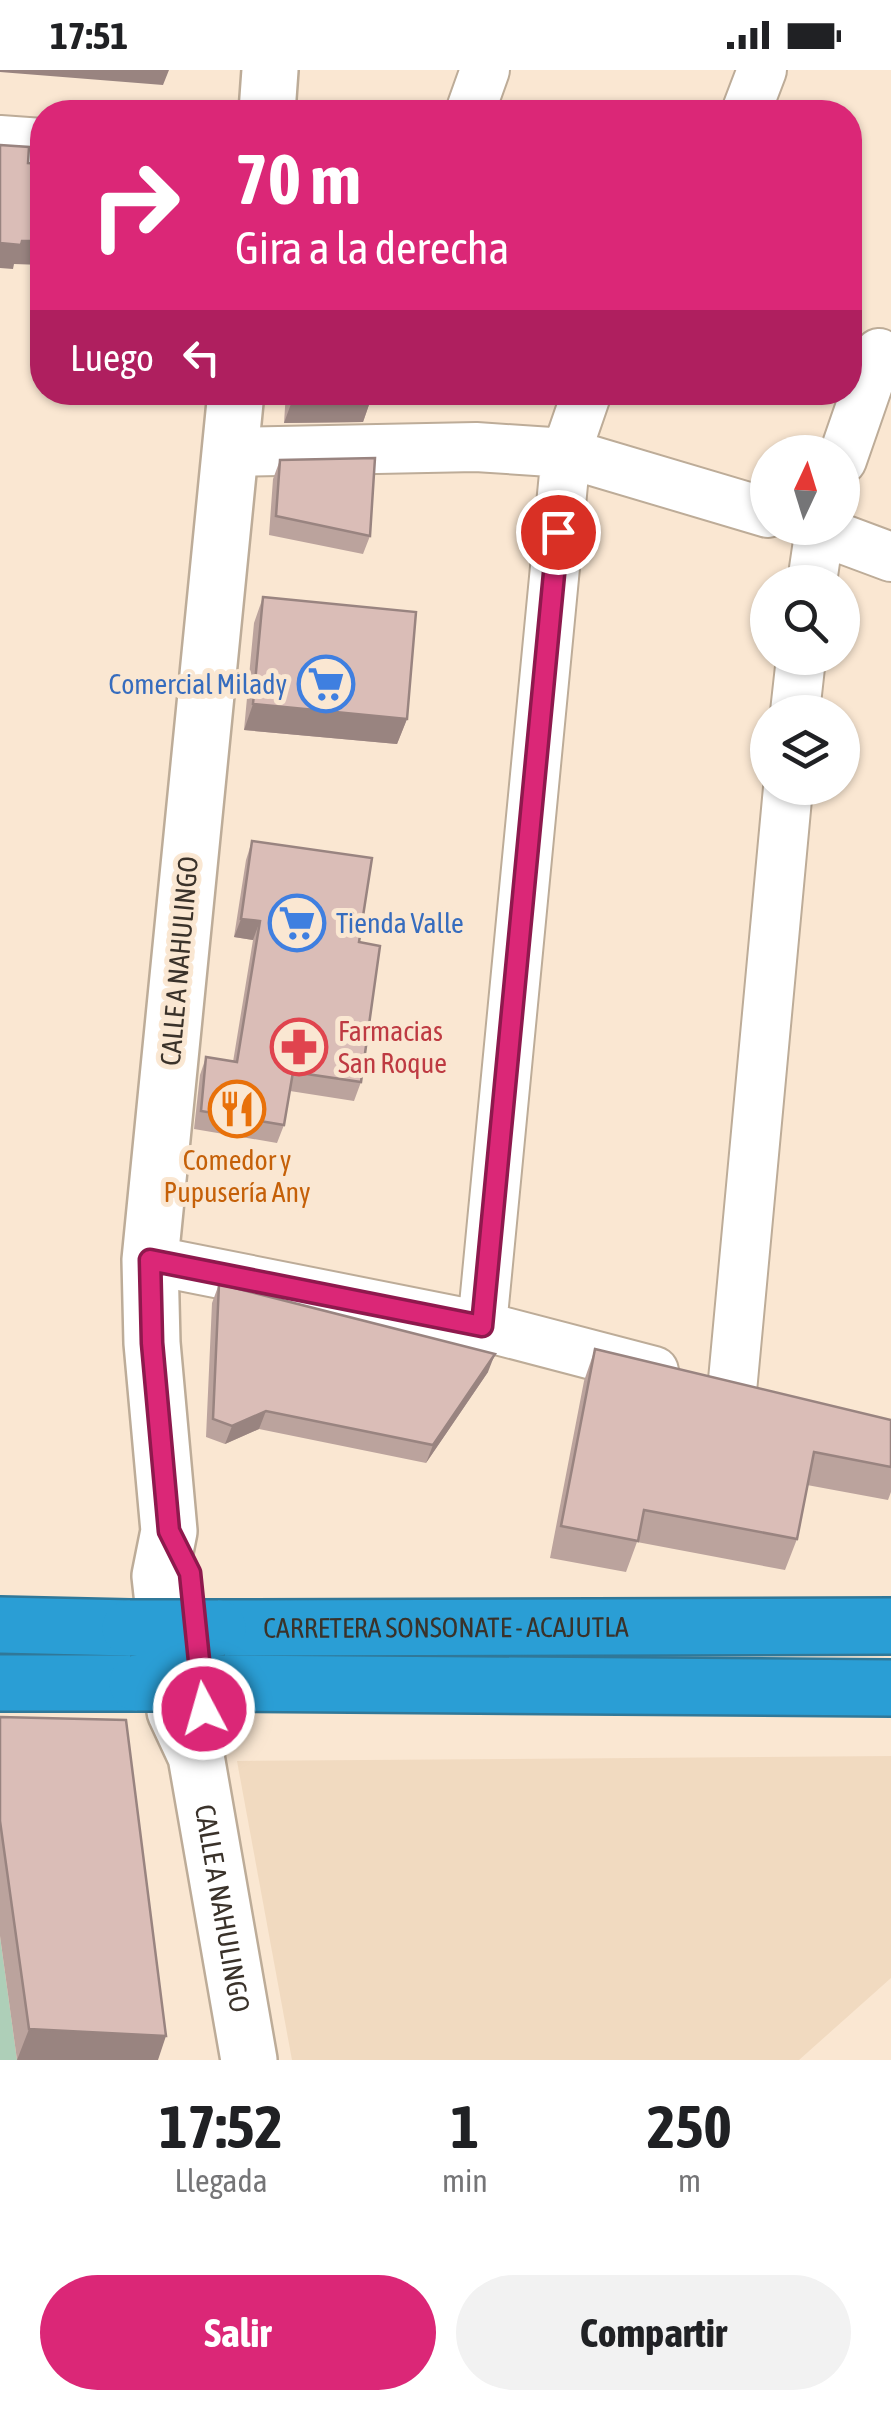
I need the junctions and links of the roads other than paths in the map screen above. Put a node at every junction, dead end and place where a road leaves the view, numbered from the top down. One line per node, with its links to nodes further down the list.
1 (270, 70): 4 (street)
2 (485, 70): 5 (street)
3 (762, 70): 6 (street)
4 (268, 100)
5 (474, 100)
6 (751, 100)
7 (0, 140): 8 (street)
8 (30, 142)
9 (879, 354): 10 (street)
10 (862, 403)
11 (234, 405): 15 (street, CALLE A NAHULINGO)
12 (583, 405): 16 (street)
13 (861, 405): 14 (street)
14 (851, 435)
15 (228, 452): 16 (street); 21 (street, CALLE A NAHULINGO)
16 (566, 453): 17 (street); 22 (street)
17 (750, 508)
18 (860, 545): 19 (street)
19 (891, 557)
20 (787, 805): 22 (street)
21 (150, 1260): 22 (street); 27 (street, CALLE A NAHULINGO)
22 (482, 1326)
23 (0, 1626): 24 (highway, CARRETERA SONSONATE - ACAJUTLA, bridge)
24 (891, 1626)
25 (0, 1683): 26 (highway, CARRETERA SONSONATE - ACAJUTLA, bridge)
26 (891, 1688)
27 (249, 2060)

